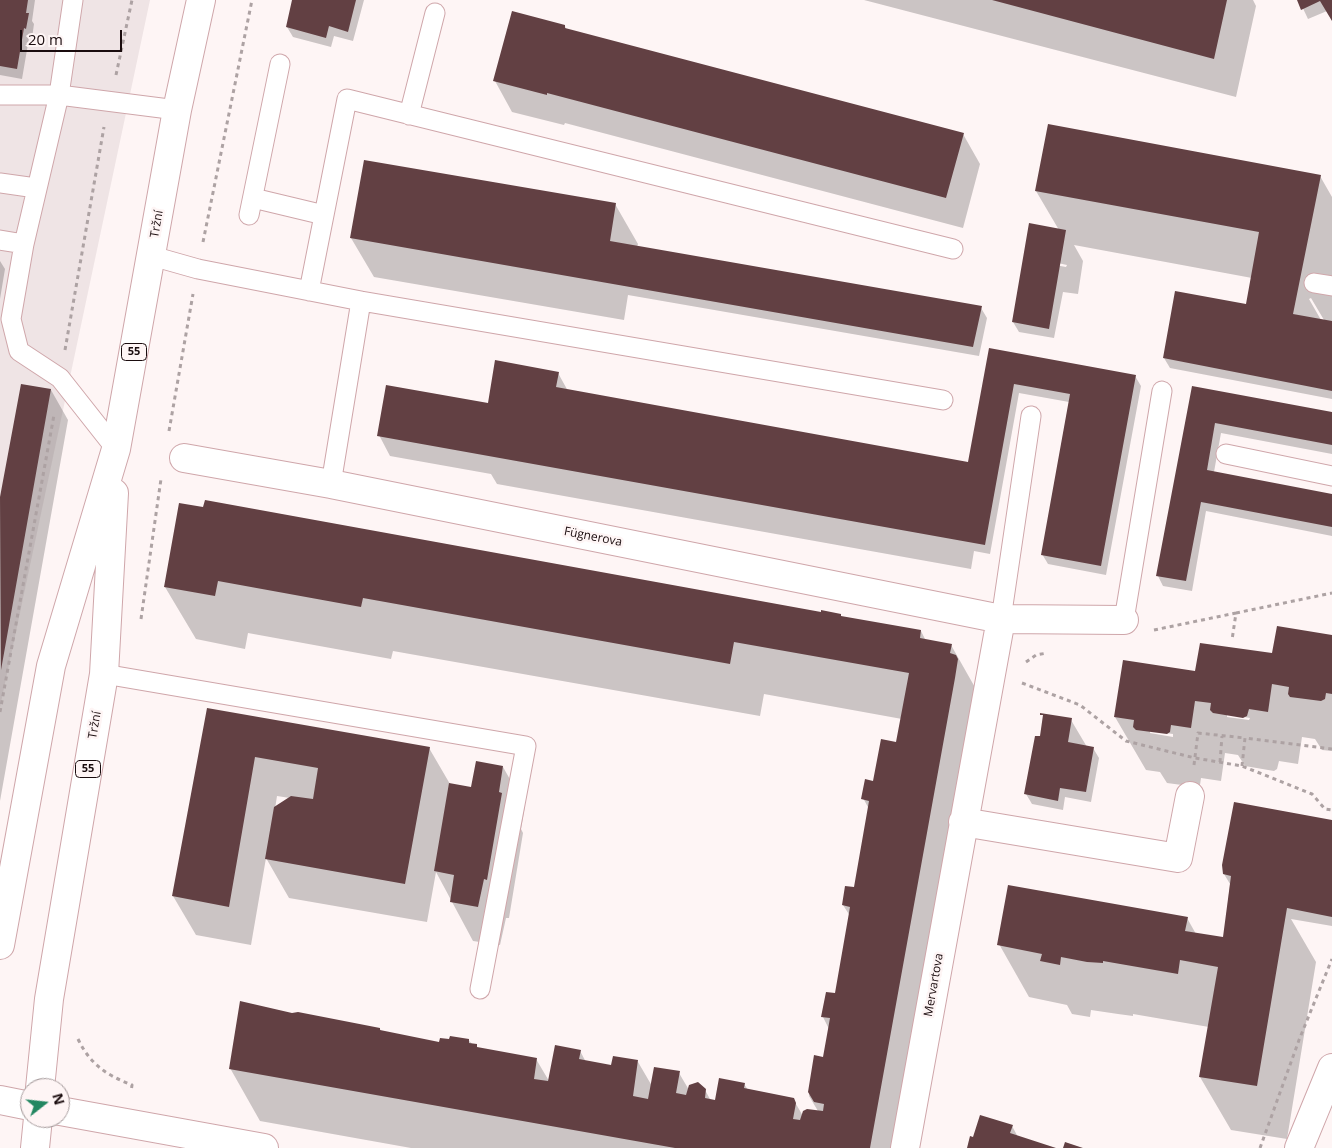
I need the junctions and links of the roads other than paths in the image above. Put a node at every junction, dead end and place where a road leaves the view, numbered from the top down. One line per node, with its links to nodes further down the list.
1 (73, 0): 5 (lane)
2 (201, 0): 7 (street, Tržní / 55)
3 (435, 13): 8 (lane)
4 (280, 64): 11 (lane)
5 (59, 95): 6 (lane); 7 (lane); 10 (lane)
6 (0, 96)
7 (177, 110): 15 (street, Tržní / 55)
8 (409, 115): 11 (lane); 14 (lane)
9 (0, 183): 10 (lane)
10 (36, 188): 13 (lane)
11 (324, 215): 16 (lane)
12 (0, 240): 13 (lane)
13 (24, 244): 18 (lane)
14 (953, 248)
15 (152, 256): 16 (lane); 23 (street, Tržní / 55)
16 (309, 291): 17 (lane)
17 (361, 301): 20 (lane); 26 (lane)
18 (6, 318): 23 (lane)
19 (1162, 391): 28 (lane)
20 (943, 400)
21 (1031, 416): 27 (lane)
22 (176, 448): 26 (street, Fügnerova)
23 (116, 449): 29 (street, Tržní / 55); 32 (street, Tržní / 55)
24 (1226, 454): 25 (lane)
25 (1332, 476)
26 (330, 484): 27 (street, Fügnerova)
27 (1001, 618): 28 (street); 31 (street, Mervartova)
28 (1124, 620)
29 (104, 674): 33 (lane); 35 (street, Tržní / 55)
30 (1190, 796): 31 (street)
31 (963, 822): 42 (street, Mervartova)
32 (0, 944)
33 (480, 990)
34 (1332, 1068): 43 (street)
35 (41, 1078)
36 (0, 1100): 37 (street)
37 (20, 1104)
38 (70, 1113): 41 (street)
39 (37, 1128): 40 (street)
40 (35, 1148)
41 (264, 1148)
42 (904, 1148)
43 (1299, 1148)

